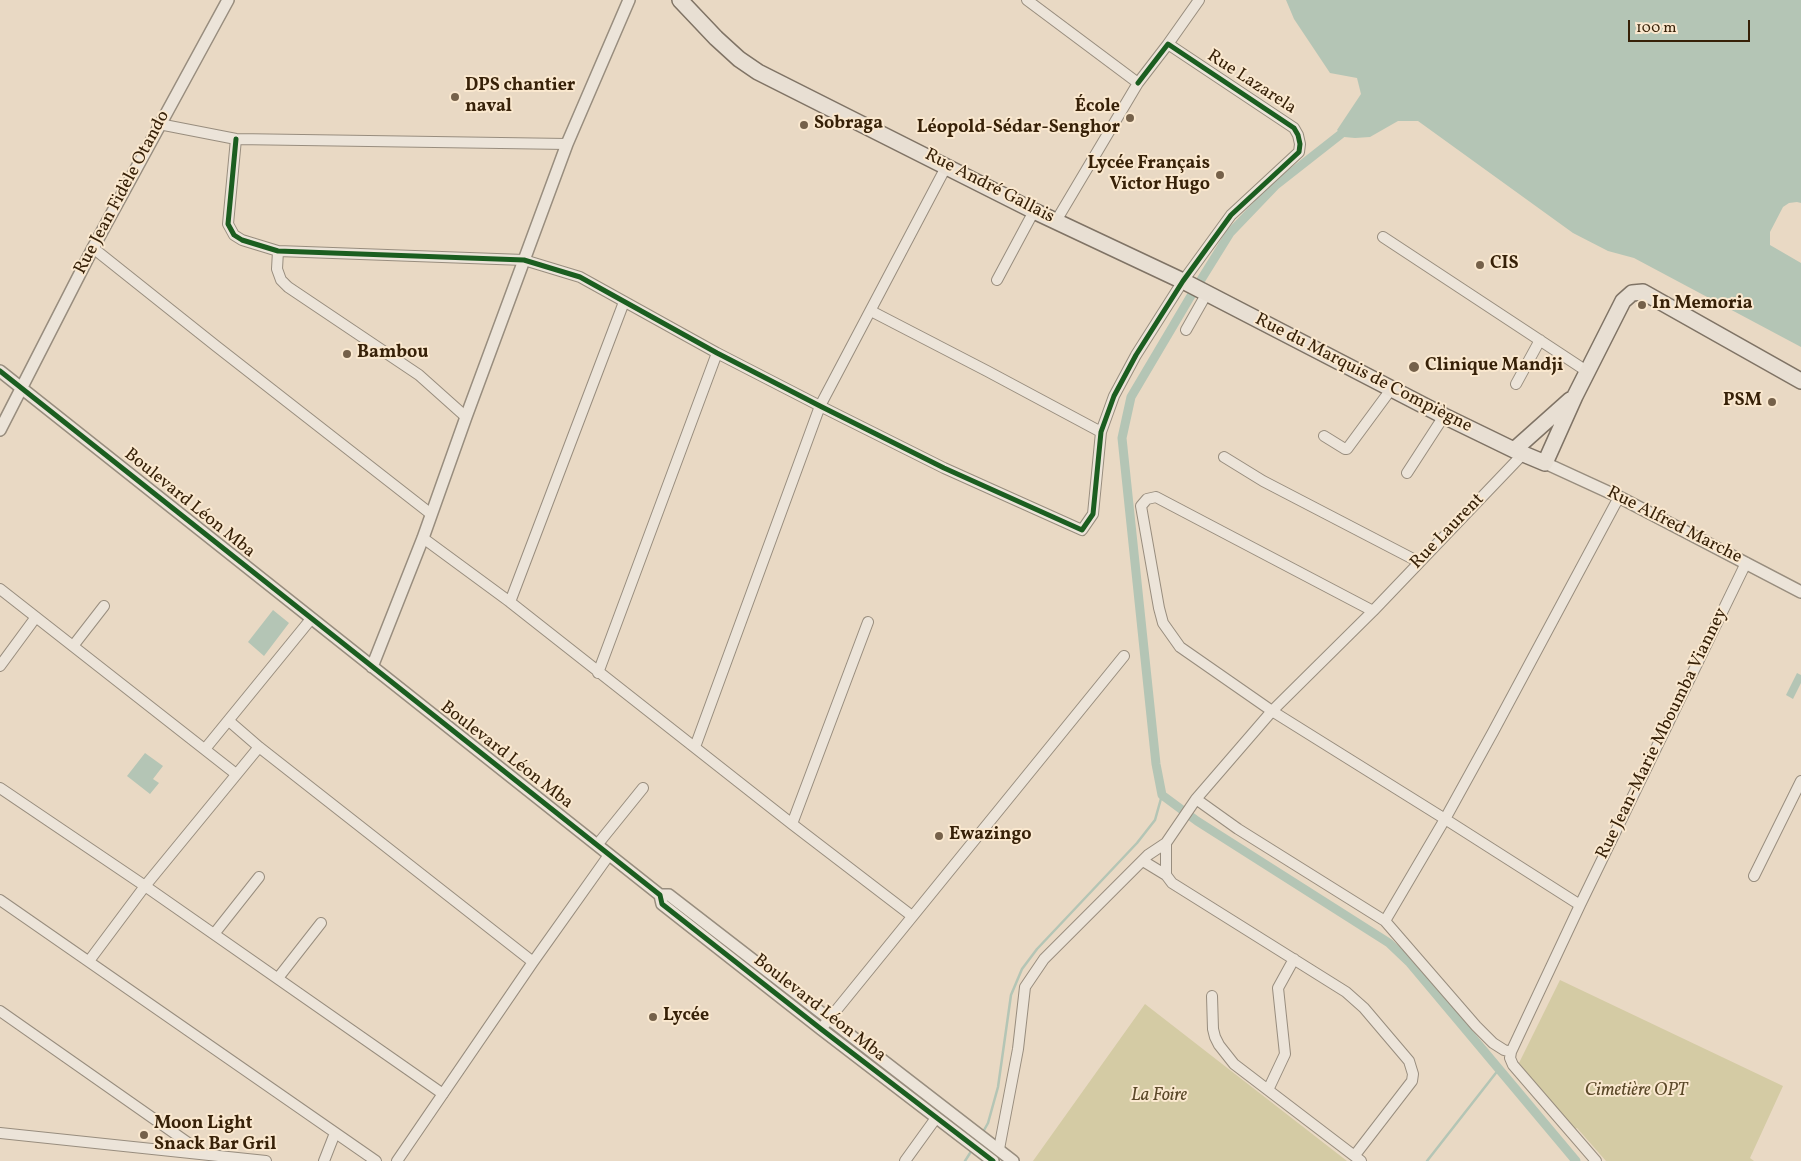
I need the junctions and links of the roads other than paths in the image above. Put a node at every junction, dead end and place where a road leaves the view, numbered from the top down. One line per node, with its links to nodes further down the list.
1 (228, 0): 8 (street, Rue Jean Fidèle Otando)
2 (629, 0): 10 (street)
3 (680, 0): 11 (main road, Rue André Gallais)
4 (1027, 0): 7 (street)
5 (1199, 0): 6 (street)
6 (1168, 44): 7 (street); 19 (street, Rue Lazarela)
7 (1138, 83): 13 (street)
8 (160, 124): 9 (street); 15 (street, Rue Jean Fidèle Otando)
9 (236, 139): 10 (street); 16 (street)
10 (567, 144): 17 (street)
11 (946, 167): 12 (main road, Rue André Gallais); 22 (street)
12 (1034, 211): 13 (main road, Rue André Gallais); 18 (street)
13 (1056, 221): 19 (main road, Rue André Gallais)
14 (1382, 237): 24 (street)
15 (92, 248): 30 (street, Rue Jean Fidèle Otando); 44 (street)
16 (278, 251): 17 (street); 35 (street)
17 (524, 260): 21 (street); 35 (street)
18 (998, 280)
19 (1185, 282): 20 (main road, Rue du Marquis de Compiègne); 37 (street, Rue Lazarela)
20 (1205, 292): 23 (street); 31 (main road, Rue du Marquis de Compiègne)
21 (624, 302): 25 (street); 50 (street)
22 (871, 311): 33 (street); 37 (street)
23 (1186, 330)
24 (1540, 340): 27 (street); 29 (street)
25 (717, 353): 33 (street); 60 (street)
26 (0, 371): 30 (street, Boulevard Léon Mba)
27 (1588, 372): 28 (main road); 32 (main road)
28 (1801, 381)
29 (1516, 384)
30 (21, 387): 36 (street, Rue Jean Fidèle Otando); 54 (street, Boulevard Léon Mba)
31 (1392, 388): 34 (main road, Rue du Marquis de Compiègne); 38 (street)
32 (1575, 396): 39 (main road); 41 (main road)
33 (820, 406): 37 (street, Rue Lazarela); 64 (street)
34 (1444, 416): 39 (main road, Rue du Marquis de Compiègne); 42 (street)
35 (466, 417): 44 (street)
36 (0, 430)
37 (1101, 432)
38 (1324, 436)
39 (1519, 452): 41 (main road, Rue du Marquis de Compiègne); 46 (street, Rue Laurent)
40 (1224, 457): 46 (street)
41 (1545, 463): 43 (street, Rue Alfred Marche)
42 (1407, 473)
43 (1619, 497): 47 (street, Rue Alfred Marche); 71 (street)
44 (431, 514): 45 (street)
45 (423, 538): 50 (street); 59 (street)
46 (1419, 562): 52 (street, Rue Laurent)
47 (1746, 564): 49 (street, Rue Alfred Marche); 83 (street, Rue Jean-Marie Mboumba Vianney)
48 (0, 589): 53 (street)
49 (1801, 592)
50 (510, 602): 60 (street)
51 (104, 606): 56 (street)
52 (1373, 611): 61 (street, Rue Laurent); 61 (street)
53 (36, 617): 56 (street); 58 (street)
54 (311, 619): 59 (street, Boulevard Léon Mba); 62 (street)
55 (868, 622): 72 (street)
56 (73, 646): 65 (street)
57 (1124, 656): 84 (street)
58 (0, 666)
59 (372, 668): 74 (street, Boulevard Léon Mba)
60 (598, 672): 64 (street)
61 (1272, 711): 70 (street, Rue Laurent); 71 (street)
62 (229, 721): 63 (street); 65 (street)
63 (259, 747): 66 (street); 90 (street)
64 (695, 747): 72 (street)
65 (205, 749): 66 (street)
66 (236, 774): 80 (street)
67 (1801, 781): 78 (street)
68 (0, 788): 80 (street)
69 (642, 788): 74 (street)
70 (1194, 802): 73 (street, Rue Laurent); 85 (street)
71 (1445, 819): 83 (street); 85 (street)
72 (792, 824): 84 (street)
73 (1166, 843): 76 (street, Rue Laurent); 77 (street)
74 (597, 845): 75 (street, Boulevard Léon Mba)
75 (609, 855): 81 (street, Boulevard Léon Mba); 90 (street)
76 (1143, 861): 77 (street); 102 (street, Rue Laurent)
77 (1166, 875): 88 (street)
78 (1754, 876)
79 (259, 877): 87 (street)
80 (145, 886): 87 (street); 89 (street)
81 (660, 895): 94 (street, Boulevard Léon Mba); 95 (street, Boulevard Léon Mba)
82 (0, 900): 89 (street)
83 (1580, 905): 96 (street, Rue Jean-Marie Mboumba Vianney)
84 (912, 916): 94 (street)
85 (1385, 921): 96 (street)
86 (321, 923): 91 (street)
87 (214, 934): 91 (street)
88 (1294, 959): 97 (street); 104 (street)
89 (89, 961): 101 (street)
90 (533, 962): 98 (street)
91 (278, 978): 98 (street)
92 (1212, 996): 97 (street)
93 (0, 1010): 103 (street)
94 (830, 1018): 95 (street); 102 (street, Boulevard Léon Mba)
95 (821, 1029): 99 (street, Boulevard Léon Mba)
96 (1511, 1052): 112 (street)
97 (1268, 1090): 104 (street)
98 (443, 1094): 108 (street)
99 (936, 1118): 109 (street); 110 (street, Boulevard Léon Mba)
100 (0, 1133): 103 (street)
101 (335, 1133): 106 (street); 107 (street)
102 (999, 1149): 111 (street, Boulevard Léon Mba)
103 (205, 1154): 105 (street)
104 (1358, 1158)
105 (266, 1161)
106 (324, 1161)
107 (376, 1161)
108 (397, 1161)
109 (905, 1161)
110 (993, 1161)
111 (1013, 1161)
112 (1596, 1161)

